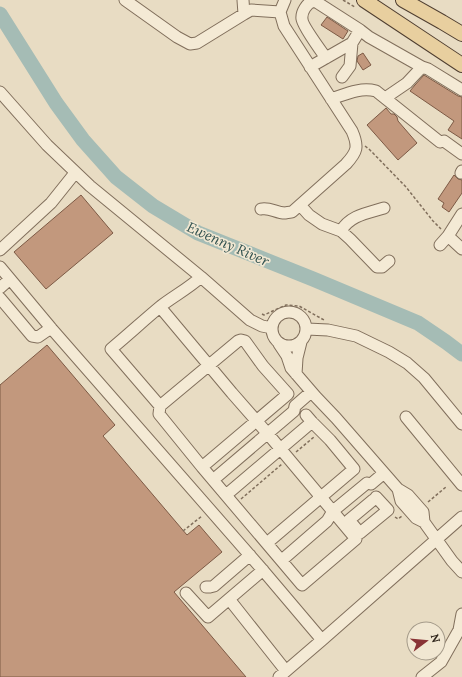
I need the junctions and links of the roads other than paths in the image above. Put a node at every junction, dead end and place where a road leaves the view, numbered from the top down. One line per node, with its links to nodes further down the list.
1 (125, 0): 7 (street)
2 (243, 0): 7 (street)
3 (285, 0): 6 (street)
4 (364, 0): 12 (main road)
5 (403, 0): 9 (main road)
6 (280, 12): 7 (street); 13 (street)
7 (244, 14)
8 (360, 30): 10 (street); 11 (street); 14 (street)
9 (462, 34)
10 (352, 43): 11 (street); 15 (street)
11 (326, 58): 13 (street)
12 (462, 65)
13 (310, 66): 19 (street)
14 (422, 66): 16 (street); 18 (street)
15 (342, 77)
16 (462, 90)
17 (0, 92): 21 (street)
18 (385, 98): 19 (street); 20 (street)
19 (331, 100): 24 (street)
20 (462, 154)
21 (75, 173): 30 (street); 33 (street)
22 (384, 208): 26 (street)
23 (261, 209): 24 (street)
24 (296, 209): 26 (street)
25 (462, 214): 27 (street)
26 (341, 231): 31 (street)
27 (448, 236): 28 (street); 29 (street)
28 (440, 245)
29 (462, 249)
30 (0, 250)
31 (389, 261)
32 (0, 267): 34 (street)
33 (201, 277): 37 (street); 39 (street)
34 (10, 279): 35 (street); 38 (street)
35 (0, 288)
36 (0, 298): 38 (street)
37 (160, 307): 43 (street); 46 (street)
38 (51, 328): 64 (street)
39 (272, 328): 40 (street); 42 (street)
40 (307, 329): 41 (street); 49 (street)
41 (301, 342): 42 (street); 44 (street)
42 (279, 344): 44 (street)
43 (208, 365): 46 (street); 48 (street); 48 (street)
44 (296, 374): 45 (street)
45 (314, 394): 50 (street); 53 (street)
46 (160, 406): 52 (street)
47 (406, 417): 56 (street)
48 (256, 420): 50 (street); 52 (street)
49 (462, 424)
50 (268, 434): 51 (street); 54 (street)
51 (280, 448): 57 (street); 58 (street); 58 (street)
52 (202, 467): 54 (street)
53 (382, 470): 55 (street); 62 (street)
54 (213, 480): 57 (street)
55 (365, 485): 59 (street); 60 (street)
56 (462, 485)
57 (226, 495): 63 (street)
58 (321, 496): 60 (street); 63 (street)
59 (374, 499)
60 (333, 511): 65 (street); 65 (street)
61 (462, 517): 62 (street)
62 (437, 540): 67 (street); 73 (street)
63 (267, 543): 65 (street)
64 (250, 555): 66 (street); 68 (street)
65 (282, 560)
66 (263, 570): 70 (street); 73 (street)
67 (462, 572)
68 (206, 587)
69 (186, 594): 70 (street)
70 (229, 599): 74 (street)
71 (462, 614): 72 (street)
72 (460, 630): 75 (street)
73 (322, 640): 74 (street)
74 (282, 674)
75 (422, 677)

